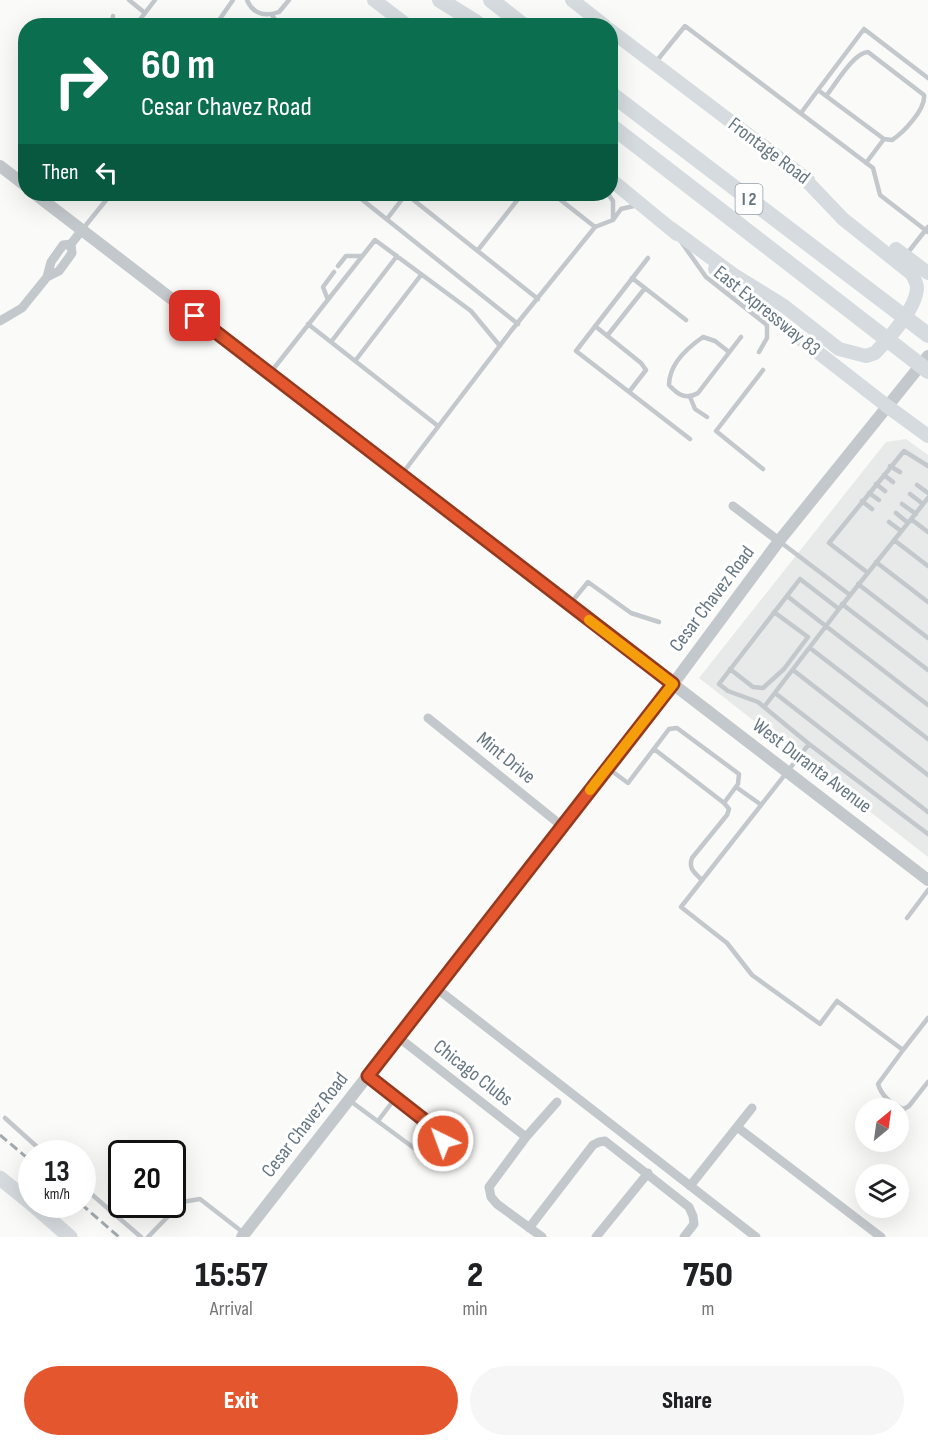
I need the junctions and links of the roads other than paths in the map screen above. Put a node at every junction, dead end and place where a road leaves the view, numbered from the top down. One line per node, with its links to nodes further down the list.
1 (129, 0): 12 (lane)
2 (155, 0): 12 (lane)
3 (233, 0): 15 (lane)
4 (247, 0): 13 (lane)
5 (289, 0): 13 (lane)
6 (374, 0): 17 (main road)
7 (440, 0): 18 (highway)
8 (447, 0): 19 (highway)
9 (492, 0): 20 (highway)
10 (501, 0): 21 (highway)
11 (572, 0): 22 (main road)
12 (145, 13): 14 (lane)
13 (272, 15): 16 (lane)
14 (141, 18)
15 (221, 18)
16 (274, 18)
17 (398, 18)
18 (468, 18)
19 (470, 18)
20 (514, 18)
21 (520, 18)
22 (595, 18)
23 (618, 36): 24 (main road, Frontage Road)
24 (654, 63): 29 (lane); 34 (main road, Frontage Road)
25 (928, 78): 26 (lane)
26 (818, 90): 27 (lane); 29 (lane)
27 (826, 96): 31 (lane); 31 (lane)
28 (618, 99): 74 (highway, I 2)
29 (801, 113): 32 (lane)
30 (618, 131): 84 (highway, I 2)
31 (884, 139): 32 (lane)
32 (867, 163): 50 (lane)
33 (0, 166): 35 (street)
34 (802, 176): 49 (main road); 57 (main road, Frontage Road)
35 (18, 180)
36 (618, 185): 45 (main road, East Expressway 83)
37 (44, 201): 51 (street, West Duranta Avenue)
38 (105, 201): 51 (lane)
39 (364, 201): 46 (lane)
40 (401, 201): 46 (lane)
41 (415, 201): 53 (lane)
42 (516, 201): 53 (lane)
43 (562, 201): 48 (lane)
44 (613, 201): 47 (lane)
45 (643, 205): 47 (lane); 49 (main road, East Expressway 83)
46 (387, 219): 72 (lane)
47 (613, 220): 48 (lane)
48 (595, 227): 67 (lane)
49 (672, 229): 80 (lane); 88 (main road, East Expressway 83)
50 (927, 229): 57 (lane)
51 (82, 230): 52 (street); 85 (street, West Duranta Avenue)
52 (71, 244): 54 (street); 59 (street)
53 (478, 250): 67 (lane)
54 (58, 252): 59 (street); 64 (street)
55 (362, 256): 56 (lane); 60 (lane); 68 (lane)
56 (397, 256): 63 (lane); 77 (lane)
57 (906, 256): 62 (main road, Frontage Road)
58 (648, 258): 65 (lane)
59 (68, 259): 64 (street)
60 (338, 266)
61 (334, 272): 68 (lane)
62 (928, 273)
63 (421, 275): 78 (lane); 82 (lane)
64 (47, 277): 70 (street)
65 (632, 278): 66 (lane); 73 (lane)
66 (645, 288): 69 (lane); 75 (lane)
67 (538, 299): 72 (lane)
68 (328, 300): 71 (lane)
69 (687, 320)
70 (0, 321)
71 (308, 324): 77 (lane); 85 (lane)
72 (518, 324): 78 (lane)
73 (595, 326): 75 (lane); 86 (lane)
74 (928, 335)
75 (607, 336): 86 (lane)
76 (741, 337): 79 (lane)
77 (331, 342): 82 (lane)
78 (500, 346): 90 (lane)
79 (729, 352): 87 (lane); 87 (lane)
80 (759, 352)
81 (928, 356): 88 (street, Cesar Chavez Road)
82 (355, 361): 90 (lane)
83 (764, 370): 95 (lane)
84 (928, 371)
85 (269, 374): 97 (street, West Duranta Avenue)
86 (629, 392): 92 (lane)
87 (690, 397): 89 (lane)
88 (887, 406): 91 (main road, East Expressway 83); 120 (street, Cesar Chavez Road)
89 (707, 417)
90 (438, 426): 97 (lane)
91 (928, 436)
92 (690, 439)
93 (890, 466): 94 (lane); 96 (lane); 98 (lane)
94 (928, 466)
95 (763, 469)
96 (900, 472)
97 (401, 475): 128 (street, West Duranta Avenue)
98 (884, 475): 99 (lane); 100 (lane)
99 (892, 482)
100 (876, 484): 102 (lane); 103 (lane)
101 (917, 485): 104 (lane)
102 (885, 491)
103 (869, 493): 107 (lane); 108 (lane)
104 (928, 493)
105 (910, 494): 110 (lane)
106 (928, 498): 110 (lane)
107 (879, 500)
108 (862, 501): 112 (lane); 123 (lane)
109 (902, 504): 114 (lane)
110 (923, 504): 114 (lane)
111 (734, 506): 120 (street)
112 (872, 509)
113 (896, 513): 115 (lane)
114 (915, 514): 115 (lane)
115 (910, 521): 117 (lane); 118 (lane)
116 (889, 522): 117 (lane)
117 (901, 531): 119 (lane)
118 (928, 532)
119 (894, 540): 121 (lane); 122 (lane)
120 (779, 541): 125 (lane); 140 (street, Cesar Chavez Road)
121 (876, 562): 123 (lane); 127 (lane)
122 (928, 566)
123 (868, 573): 124 (lane)
124 (858, 584): 125 (lane); 134 (lane)
125 (850, 595): 129 (lane)
126 (787, 596): 129 (lane); 130 (lane); 132 (lane)
127 (928, 602)
128 (570, 605): 131 (lane); 140 (street, West Duranta Avenue)
129 (841, 606): 132 (lane); 139 (lane)
130 (774, 612): 133 (lane); 137 (lane)
131 (659, 622)
132 (826, 627): 135 (lane); 142 (lane)
133 (808, 637): 135 (lane); 137 (lane)
134 (928, 638)
135 (815, 642): 136 (lane)
136 (810, 648): 138 (lane); 145 (lane)
137 (730, 669): 143 (lane)
138 (793, 670): 141 (lane); 150 (lane)
139 (928, 670)
140 (673, 684): 148 (street, Cesar Chavez Road); 149 (street, West Duranta Avenue)
141 (775, 693): 143 (lane); 154 (lane)
142 (928, 705)
143 (764, 707): 146 (lane)
144 (428, 718): 155 (street, Mint Drive)
145 (928, 739)
146 (809, 744): 149 (lane); 156 (lane)
147 (654, 749): 148 (lane); 151 (lane); 152 (lane)
148 (606, 768): 155 (street, Cesar Chavez Road)
149 (786, 771): 153 (lane); 158 (street, West Duranta Avenue)
150 (928, 775)
151 (736, 787): 152 (lane); 153 (lane)
152 (724, 803): 157 (lane)
153 (760, 804): 157 (lane)
154 (928, 812)
155 (562, 826): 161 (street, Cesar Chavez Road)
156 (928, 834)
157 (702, 880): 164 (lane)
158 (928, 880)
159 (928, 890): 160 (lane)
160 (907, 918)
161 (436, 988): 163 (street, Cesar Chavez Road); 180 (street)
162 (928, 1018): 164 (lane)
163 (398, 1037): 165 (street, Cesar Chavez Road); 176 (street, Chicago Clubs)
164 (903, 1050): 168 (lane)
165 (368, 1076): 167 (lane); 169 (street, Cesar Chavez Road)
166 (928, 1082): 171 (lane)
167 (396, 1097): 174 (lane); 174 (lane)
168 (885, 1098)
169 (349, 1100): 174 (lane); 185 (street, Cesar Chavez Road)
170 (557, 1102): 176 (street)
171 (909, 1106)
172 (752, 1108): 175 (street)
173 (5, 1118): 177 (lane)
174 (378, 1121)
175 (737, 1126): 180 (street); 193 (street)
176 (526, 1137): 184 (street)
177 (29, 1140)
178 (648, 1173): 184 (street); 190 (street); 191 (street)
179 (0, 1178): 181 (main road)
180 (690, 1186): 192 (street)
181 (18, 1193)
182 (96, 1198): 187 (lane)
183 (48, 1218): 186 (main road)
184 (529, 1228): 189 (street)
185 (244, 1235): 188 (lane)
186 (70, 1237)
187 (141, 1237)
188 (148, 1237)
189 (542, 1237)
190 (596, 1237)
191 (684, 1237)
192 (756, 1237)
193 (881, 1237)

